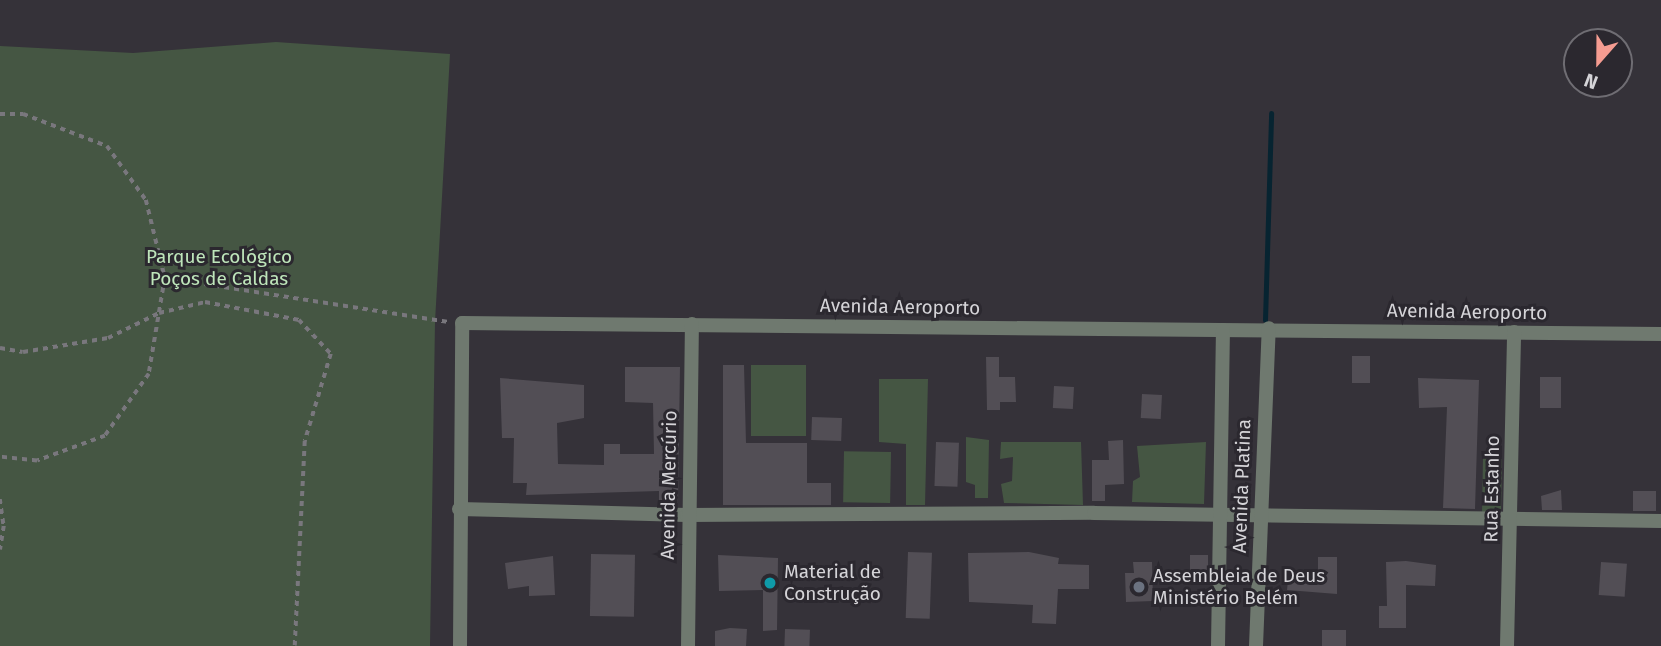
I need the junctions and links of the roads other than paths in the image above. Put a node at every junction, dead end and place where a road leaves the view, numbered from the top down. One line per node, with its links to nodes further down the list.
1 (692, 324): 3 (street, Avenida Aeroporto); 6 (street, Avenida Aeroporto); 7 (street, Avenida Mercúrio)
2 (1269, 328): 3 (street, Avenida Aeroporto); 4 (street, Avenida Aeroporto); 9 (street, Avenida Platina)
3 (1223, 330): 8 (street, Avenida Platina)
4 (1514, 332): 5 (street, Avenida Aeroporto); 10 (street, Rua Estanho)
5 (1661, 334)
6 (459, 509): 7 (street); 12 (street)
7 (687, 515): 8 (street); 13 (street, Avenida Mercúrio)
8 (1219, 516): 9 (street); 14 (street, Avenida Platina)
9 (1260, 517): 10 (street); 15 (street, Avenida Platina)
10 (1511, 521): 11 (street); 16 (street, Rua Estanho)
11 (1661, 522)
12 (460, 646)
13 (688, 646)
14 (1218, 646)
15 (1256, 646)
16 (1507, 646)

